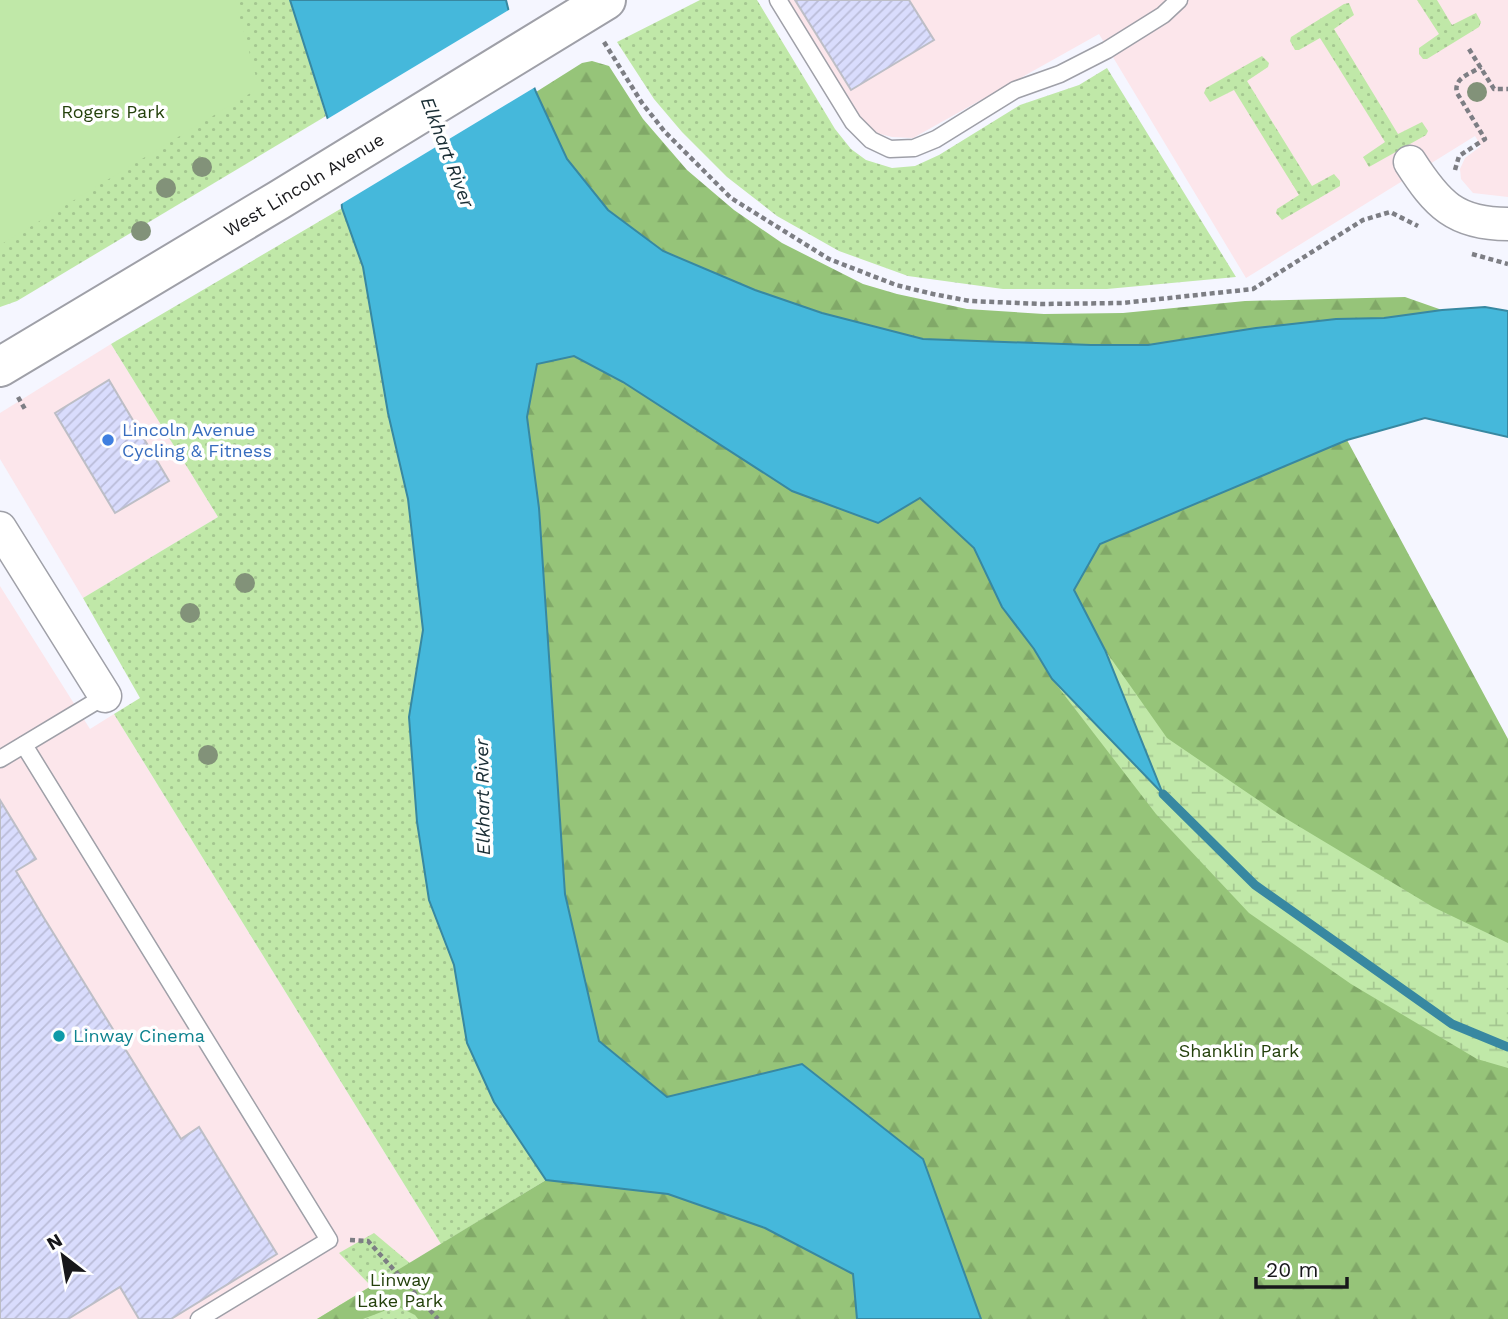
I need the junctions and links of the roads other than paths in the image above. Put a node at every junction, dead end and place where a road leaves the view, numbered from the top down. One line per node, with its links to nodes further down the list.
1 (606, 0): 6 (street, West Lincoln Avenue)
2 (778, 0): 3 (lane)
3 (1179, 0)
4 (1410, 162): 5 (street)
5 (1508, 224)
6 (8, 381)
7 (0, 528): 8 (street)
8 (105, 695): 9 (lane)
9 (24, 745): 10 (lane); 11 (lane)
10 (0, 759)
11 (199, 1319)

